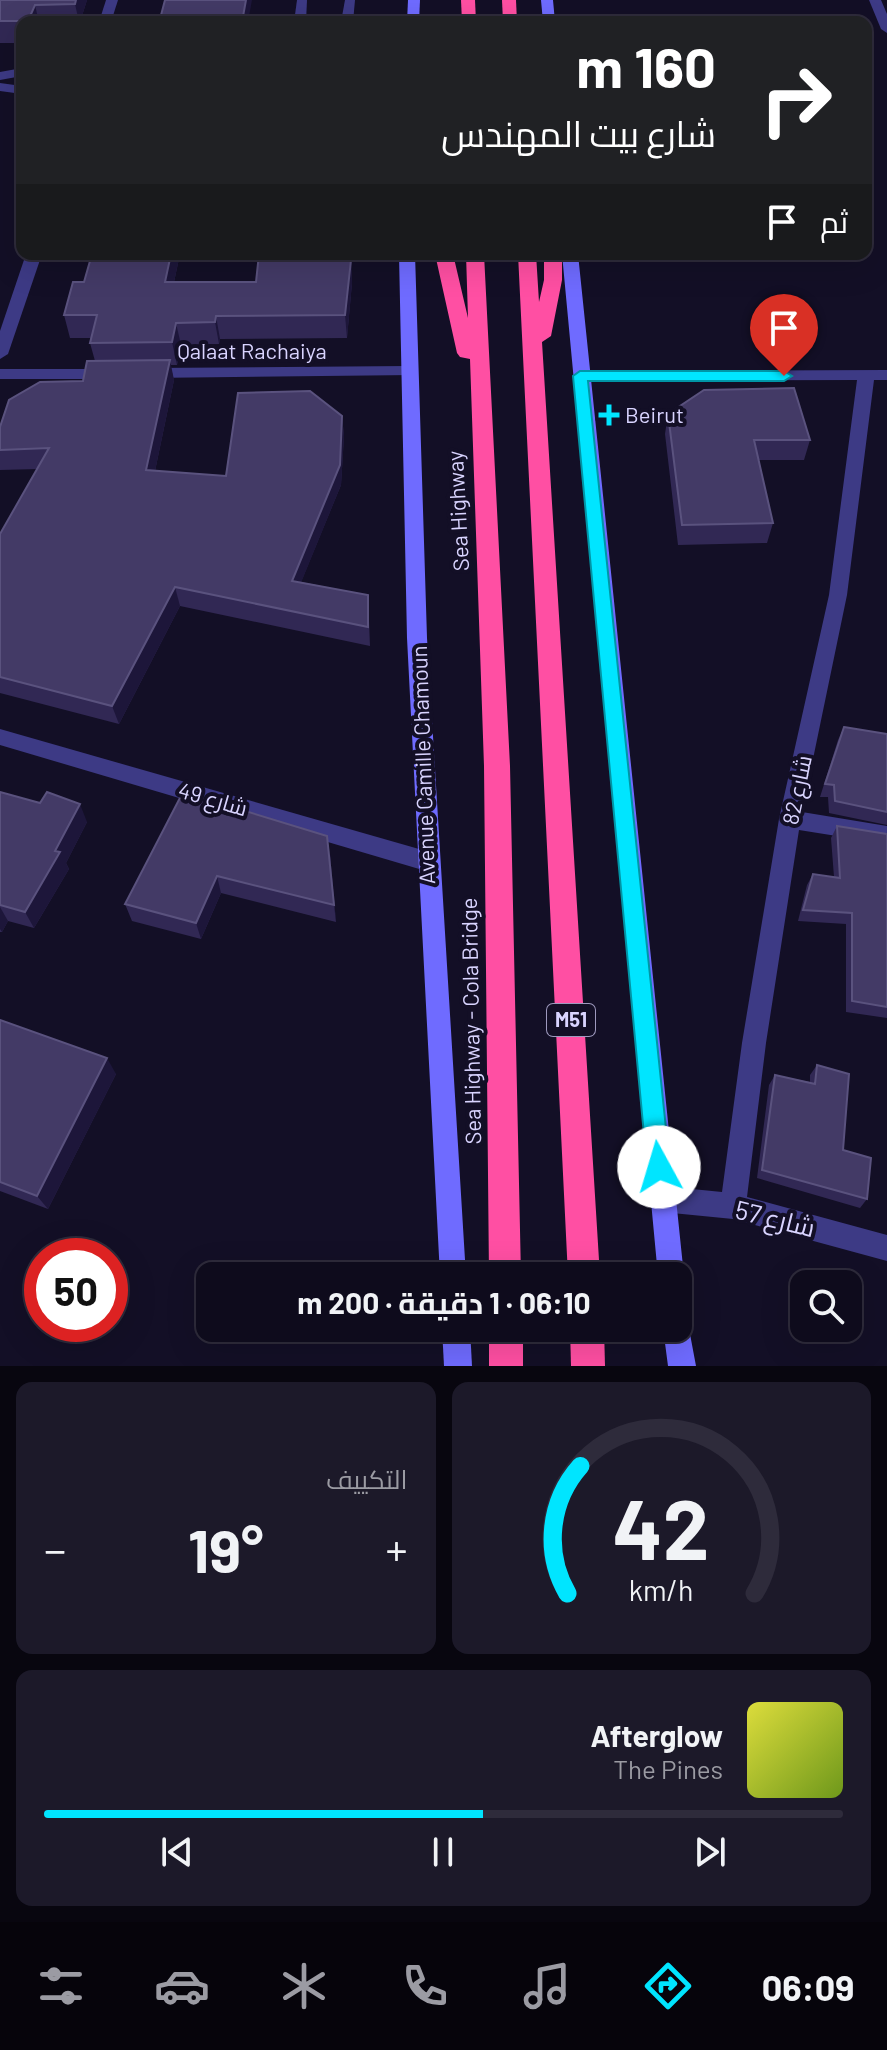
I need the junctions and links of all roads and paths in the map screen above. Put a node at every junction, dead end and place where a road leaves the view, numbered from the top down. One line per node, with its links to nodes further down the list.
1 (875, 0): 2 (street)
2 (887, 29)
3 (32, 260): 10 (street)
4 (407, 260): 12 (main road, Avenue Camille Chamoun)
5 (445, 260): 16 (highway)
6 (475, 260): 16 (highway, Sea Highway)
7 (527, 260): 11 (highway, M51)
8 (553, 260): 11 (highway)
9 (570, 260): 15 (main road)
10 (0, 354)
11 (535, 366): 27 (highway, M51)
12 (408, 371): 13 (street, Qalaat Rachaiya); 21 (main road, Avenue Camille Chamoun)
13 (0, 374)
14 (876, 375): 15 (street); 19 (street, شارع 82)
15 (580, 376): 22 (main road)
16 (479, 406): 18 (highway, Sea Highway)
17 (0, 737): 21 (street, شارع 49)
18 (497, 766): 26 (highway, Sea Highway - Cola Bridge)
19 (790, 819): 20 (street); 23 (street, شارع 82)
20 (887, 835)
21 (426, 861): 25 (main road, Avenue Camille Chamoun)
22 (662, 1199): 23 (street, شارع 57); 28 (main road)
23 (733, 1206): 24 (street, شارع 57)
24 (887, 1248)
25 (452, 1262)
26 (505, 1262)
27 (583, 1262)
28 (669, 1262)
29 (459, 1342): 33 (main road)
30 (506, 1342): 34 (highway)
31 (587, 1342): 35 (highway)
32 (679, 1342): 36 (main road)
33 (463, 1365)
34 (506, 1366)
35 (588, 1366)
36 (682, 1366)

